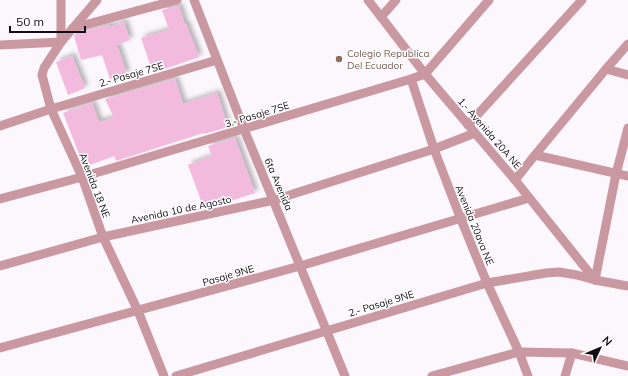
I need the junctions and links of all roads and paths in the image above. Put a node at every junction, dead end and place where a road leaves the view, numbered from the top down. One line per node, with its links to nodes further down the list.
1 (61, 0): 11 (street)
2 (97, 0): 10 (street, Avenida 18 NE)
3 (177, 0): 10 (street)
4 (194, 0): 14 (street, 6ta Avenida)
5 (368, 0): 9 (street, 1.- Avenida 20A NE)
6 (396, 0): 9 (street)
7 (490, 0): 16 (street, 3.- Pasaje 7SE)
8 (582, 0): 20 (street)
9 (381, 17): 16 (street, 1.- Avenida 20A NE)
10 (73, 28): 11 (street, Avenida 18 NE)
11 (61, 42): 13 (street); 19 (street, Avenida 18 NE)
12 (628, 44): 15 (street)
13 (0, 45)
14 (217, 60): 19 (street, 2.- Pasaje 7SE); 23 (street, 6ta Avenida)
15 (606, 69): 17 (street); 26 (street)
16 (425, 74): 18 (street, 3.- Pasaje 7SE); 20 (street, 1.- Avenida 20A NE)
17 (628, 74)
18 (411, 79): 23 (street, 3.- Pasaje 7SE); 25 (street, Avenida 20ava NE)
19 (51, 109): 21 (street, 2.- Pasaje 7SE); 29 (street, Avenida 18 NE)
20 (468, 125): 24 (street, 1.- Avenida 20A NE)
21 (0, 126)
22 (628, 128): 27 (street)
23 (244, 129): 29 (street, 3.- Pasaje 7SE); 33 (street, 6ta Avenida)
24 (475, 134): 25 (street, Avenida 10 de Agosto); 30 (street, 1.- Avenida 20A NE)
25 (434, 149): 33 (street, Avenida 10 de Agosto); 34 (street, Avenida 20ava NE)
26 (535, 155): 27 (street); 30 (street)
27 (616, 174): 28 (street); 38 (street)
28 (628, 176)
29 (82, 178): 32 (street, 3.- Pasaje 7SE); 35 (street, Avenida 18 NE)
30 (515, 180): 31 (street, 1.- Avenida 20A NE)
31 (530, 198): 34 (street, Pasaje 9NE); 38 (street, 1.- Avenida 20A NE)
32 (0, 199)
33 (274, 200): 35 (street, Avenida 10 de Agosto); 37 (street, 6ta Avenida)
34 (460, 217): 37 (street, Pasaje 9NE); 39 (street, Avenida 20ava NE)
35 (103, 237): 36 (street, Avenida 10 de Agosto); 41 (street, Avenida 18 NE)
36 (0, 266)
37 (300, 266): 41 (street, Pasaje 9NE); 42 (street, 6ta Avenida)
38 (595, 280): 39 (street, 2.- Pasaje 9NE); 40 (street, 2.- Pasaje 9NE)
39 (487, 283): 42 (street, 2.- Pasaje 9NE); 44 (street, Avenida 20ava NE)
40 (628, 286)
41 (138, 311): 43 (street, Pasaje 9NE); 47 (street, Avenida 18 NE)
42 (327, 331): 48 (street, 2.- Pasaje 9NE); 49 (street, 6ta Avenida)
43 (0, 348)
44 (519, 352): 45 (street); 50 (street); 51 (street, Avenida 20ava NE)
45 (572, 353): 46 (street); 52 (street)
46 (628, 366)
47 (164, 376)
48 (176, 376)
49 (345, 376)
50 (432, 376)
51 (528, 376)
52 (565, 376)

